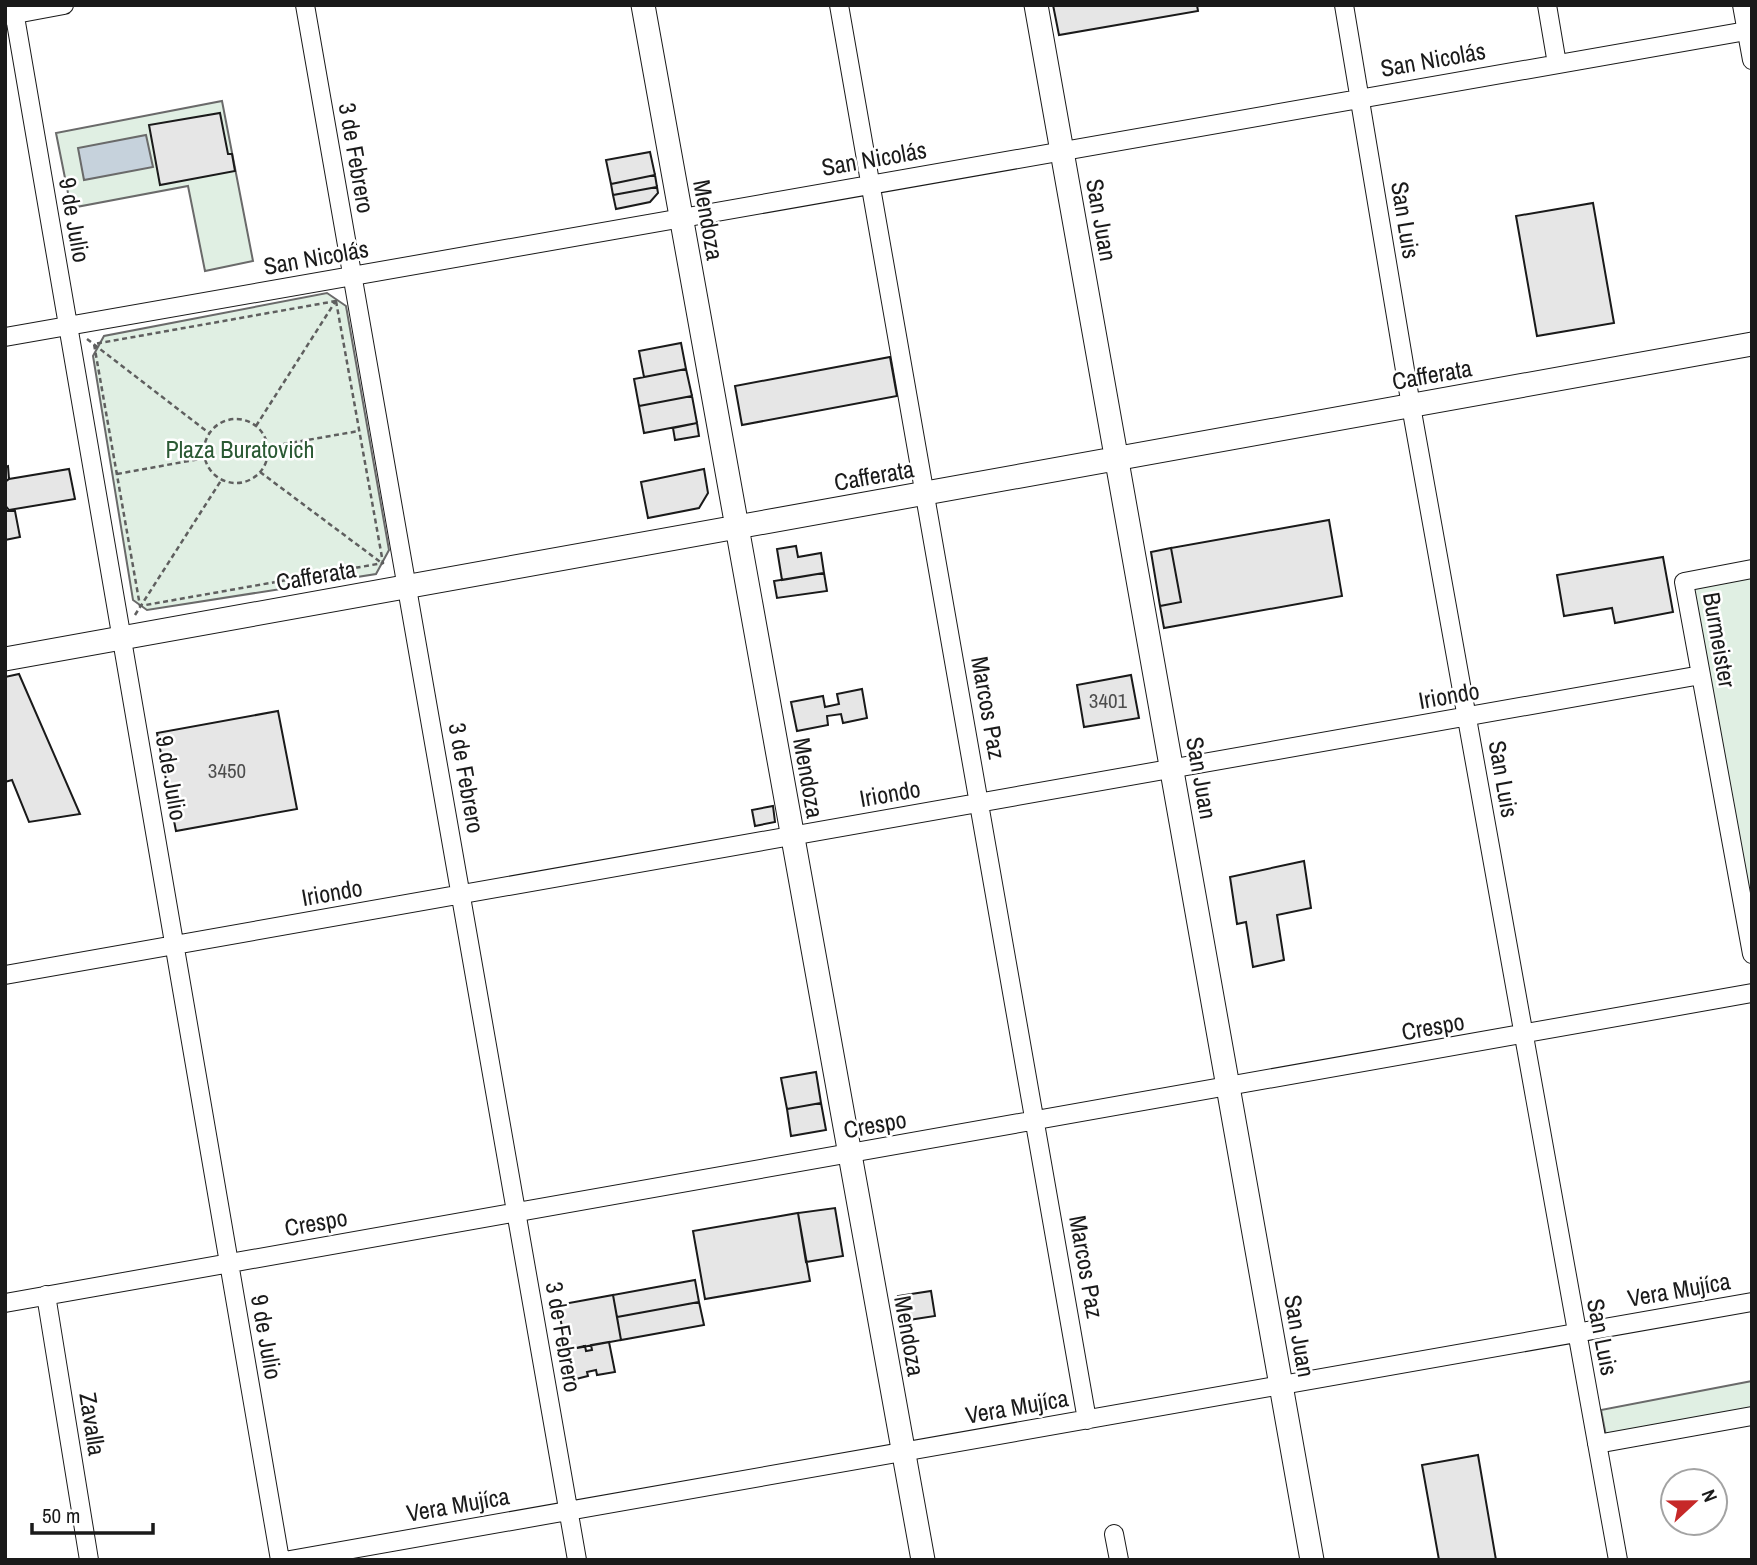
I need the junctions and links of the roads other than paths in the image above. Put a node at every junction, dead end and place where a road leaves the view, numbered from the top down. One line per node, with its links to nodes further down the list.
1 (64, 5): 9 (street)
2 (304, 5): 17 (street, 3 de Febrero)
3 (643, 5): 16 (main road, Mendoza)
4 (839, 5): 15 (street, Marcos Paz)
5 (1036, 5): 14 (main road, San Juan)
6 (1344, 5): 13 (street, San Luis)
7 (1547, 5): 12 (street)
8 (1742, 5): 10 (street)
9 (11, 12): 18 (street, 9 de Julio)
10 (1749, 30): 11 (street); 12 (street, San Nicolás)
11 (1752, 60)
12 (1557, 64): 13 (street, San Nicolás)
13 (1360, 98): 14 (street, San Nicolás); 21 (street, San Luis)
14 (1062, 150): 15 (street, San Nicolás); 22 (main road, San Juan)
15 (871, 185): 16 (street, San Nicolás); 23 (street, Marcos Paz)
16 (680, 219): 17 (street, San Nicolás); 24 (main road, Mendoza)
17 (352, 276): 18 (street, San Nicolás); 26 (street, 3 de Febrero)
18 (68, 326): 19 (street, San Nicolás); 27 (street, 9 de Julio)
19 (5, 337)
20 (1752, 344): 21 (main road, Cafferata)
21 (1411, 406): 22 (main road, Cafferata); 30 (street, San Luis)
22 (1117, 459): 23 (main road, Cafferata); 31 (main road, San Juan)
23 (925, 493): 24 (main road, Cafferata); 32 (street, Marcos Paz)
24 (736, 527): 26 (main road, Cafferata); 33 (main road, Mendoza)
25 (1752, 569): 29 (street, Burmeister)
26 (408, 587): 27 (main road, Cafferata); 34 (street, 3 de Febrero)
27 (122, 638): 28 (main road, Cafferata); 35 (street, 9 de Julio)
28 (5, 659)
29 (1701, 675): 30 (street, Iriondo); 36 (street, Burmeister)
30 (1467, 718): 31 (street, Iriondo); 39 (street, San Luis)
31 (1172, 768): 32 (street, Iriondo); 40 (main road, San Juan)
32 (980, 804): 33 (street, Iriondo); 41 (street, Marcos Paz)
33 (792, 836): 34 (street, Iriondo); 42 (main road, Mendoza)
34 (461, 895): 35 (street, Iriondo); 43 (street, 3 de Febrero)
35 (174, 945): 37 (street, Iriondo); 44 (street, 9 de Julio)
36 (1752, 954)
37 (5, 975)
38 (1752, 993): 39 (street, Crespo)
39 (1524, 1036): 40 (street, Crespo); 48 (street, San Luis)
40 (1229, 1088): 41 (street, Crespo); 49 (main road, San Juan)
41 (1036, 1122): 42 (street, Crespo); 51 (street, Marcos Paz)
42 (850, 1154): 43 (street, Crespo); 53 (main road, Mendoza)
43 (517, 1213): 44 (street, Crespo); 54 (street, 3 de Febrero)
44 (229, 1264): 45 (street, Crespo); 57 (street, 9 de Julio)
45 (46, 1295): 47 (street, Crespo); 56 (street, Zavalla)
46 (1752, 1302): 48 (street, Vera Mujíca)
47 (5, 1303)
48 (1576, 1334): 49 (street, Vera Mujíca); 52 (street, San Luis)
49 (1281, 1385): 51 (street, Vera Mujíca); 62 (main road, San Juan)
50 (1752, 1416): 52 (street)
51 (1087, 1419): 53 (street, Vera Mujíca)
52 (1597, 1444): 63 (street, San Luis)
53 (903, 1452): 54 (street, Vera Mujíca); 60 (main road, Mendoza)
54 (568, 1511): 58 (street, Vera Mujíca); 59 (street, 3 de Febrero)
55 (1114, 1534): 61 (street)
56 (89, 1560)
57 (280, 1560)
58 (290, 1560)
59 (576, 1560)
60 (923, 1560)
61 (1119, 1560)
62 (1312, 1560)
63 (1618, 1560)

